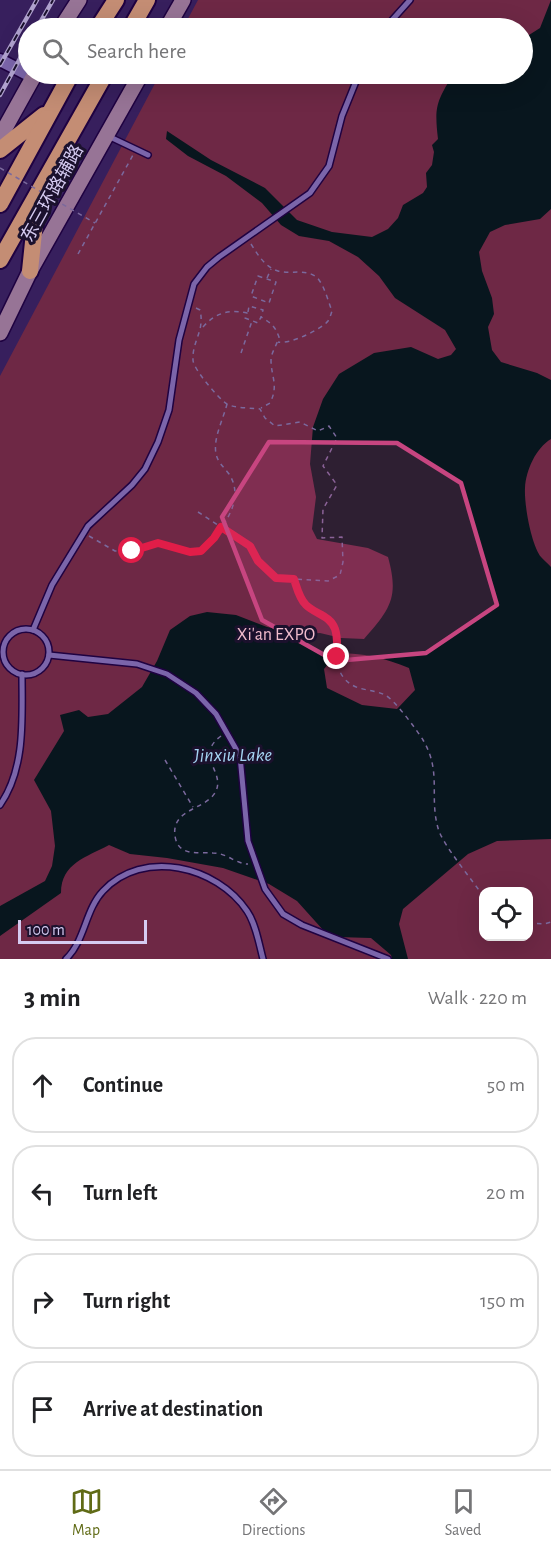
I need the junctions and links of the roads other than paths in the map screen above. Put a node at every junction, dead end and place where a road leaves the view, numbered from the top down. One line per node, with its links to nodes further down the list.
1 (79, 0): 6 (main road)
2 (116, 0): 7 (highway)
3 (147, 0): 8 (highway)
4 (183, 0): 9 (main road)
5 (410, 0): 10 (lane)
6 (67, 18)
7 (104, 18)
8 (137, 18)
9 (173, 18)
10 (394, 18)
11 (0, 60): 13 (street)
12 (0, 69): 14 (street)
13 (18, 70)
14 (18, 74)
15 (30, 84): 22 (main road)
16 (65, 84): 20 (highway)
17 (99, 84): 25 (highway)
18 (135, 84): 21 (main road, 东三环路辅路)
19 (355, 84): 30 (lane)
20 (50, 110): 23 (highway); 26 (highway)
21 (106, 135): 24 (lane); 28 (main road, 东三环路辅路)
22 (0, 137)
23 (0, 150)
24 (148, 155)
25 (39, 187): 27 (highway); 28 (highway)
26 (0, 204)
27 (0, 260)
28 (30, 271): 29 (main road, 东三环路辅路)
29 (0, 333)
30 (33, 630): 31 (lane); 32 (lane)
31 (1, 650): 33 (lane)
32 (49, 655): 33 (lane); 37 (lane)
33 (22, 674): 34 (lane)
34 (0, 805)
35 (66, 959): 36 (lane)
36 (263, 959)
37 (388, 959)

